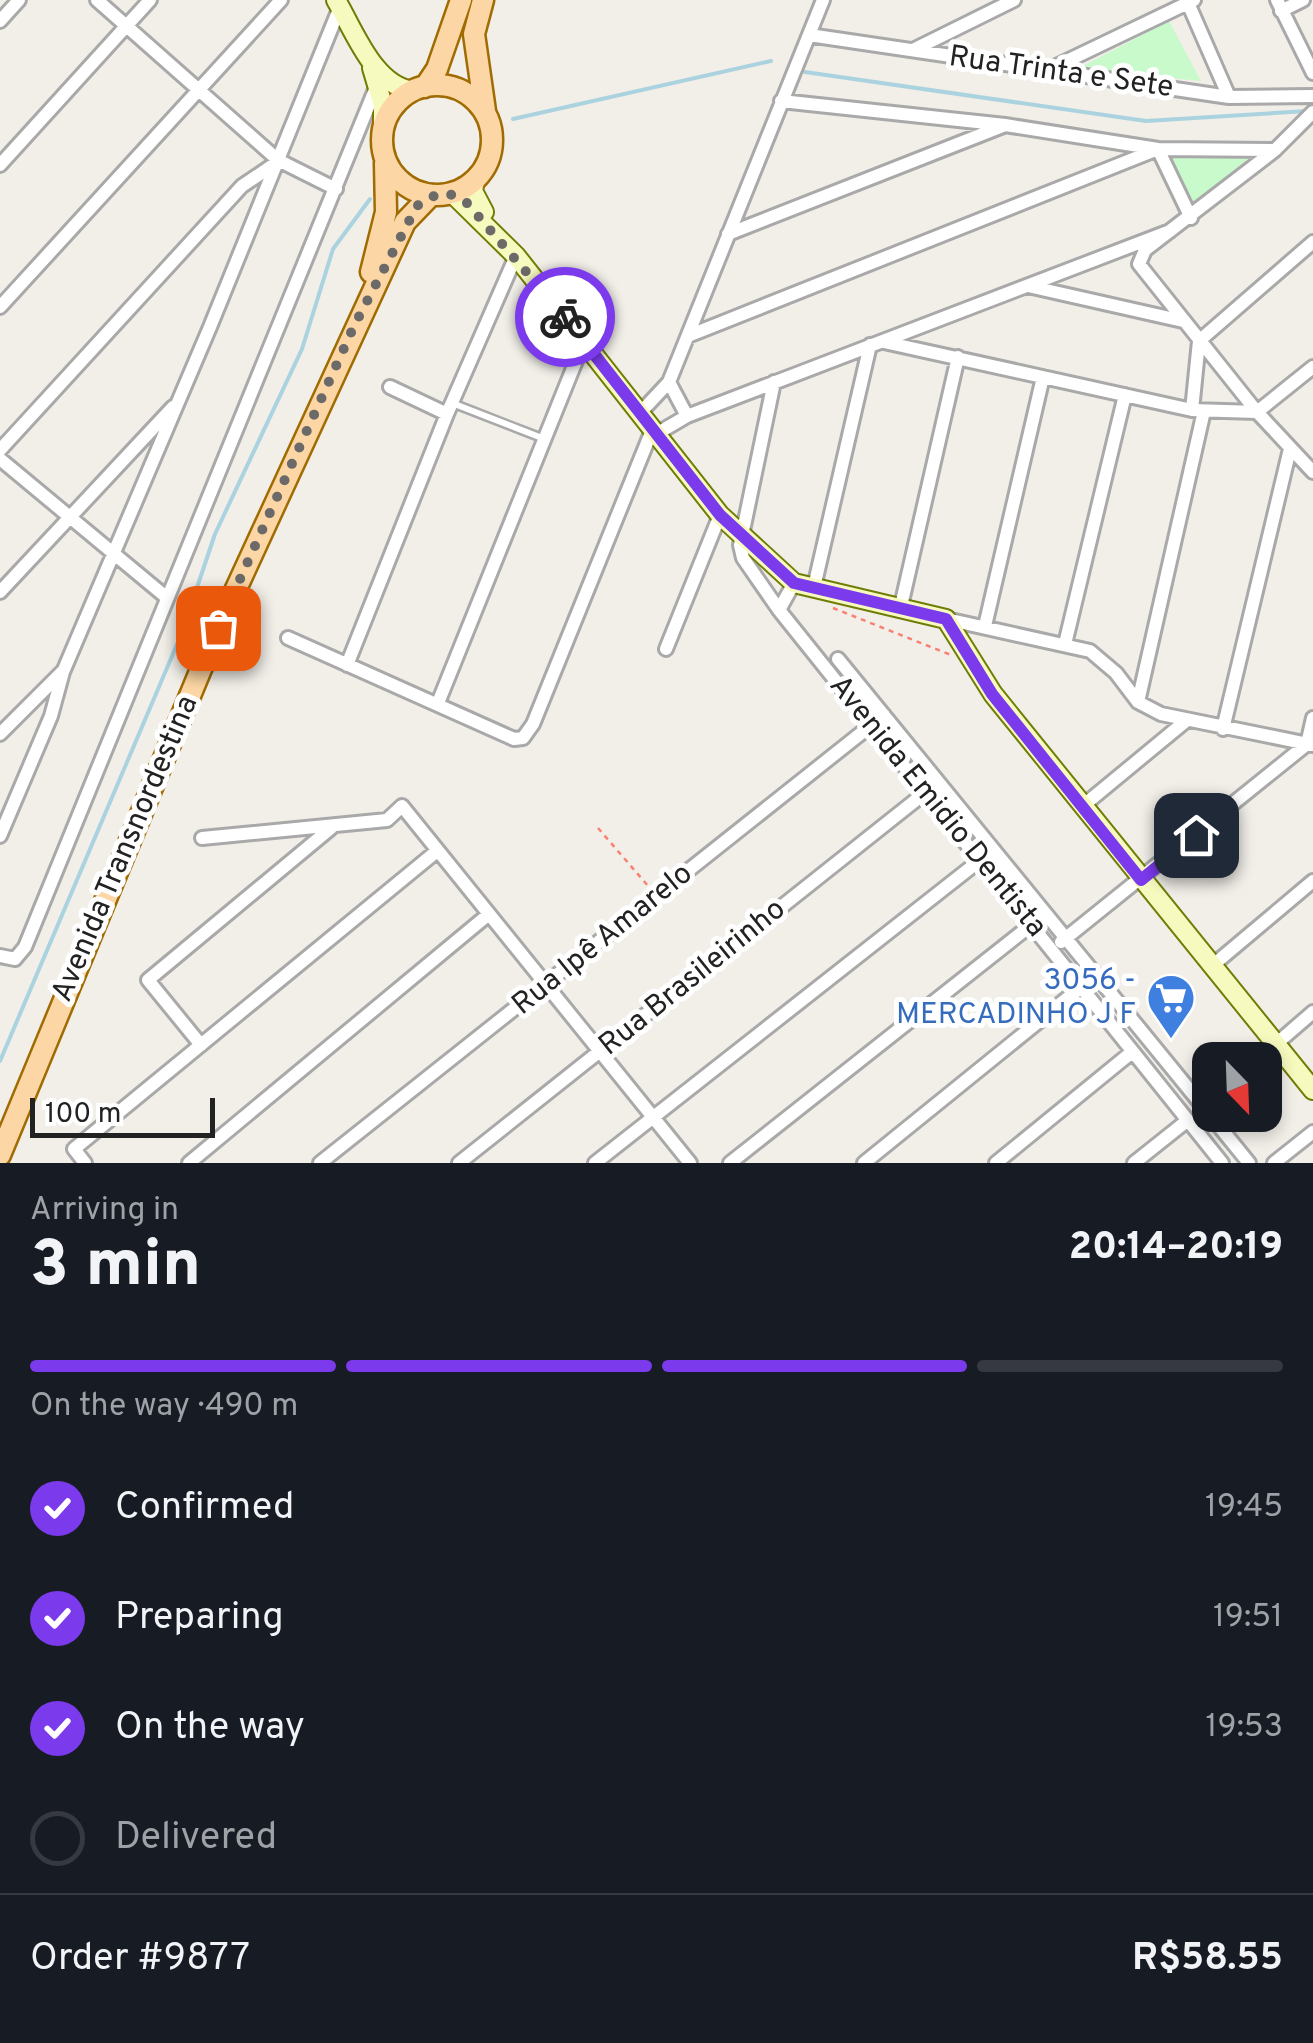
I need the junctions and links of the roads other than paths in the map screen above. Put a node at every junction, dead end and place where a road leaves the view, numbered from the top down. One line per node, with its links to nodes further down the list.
1 (19, 0): 13 (street)
2 (98, 0): 14 (street)
3 (150, 0): 14 (street)
4 (281, 0): 22 (street)
5 (460, 0): 21 (main road)
6 (482, 0): 27 (main road)
7 (1014, 0): 16 (street)
8 (1303, 0): 12 (street)
9 (825, 1): 15 (street)
10 (1191, 2): 18 (street); 24 (street)
11 (338, 3): 17 (street); 33 (street)
12 (1279, 5): 19 (street)
13 (0, 20)
14 (126, 26): 22 (street); 34 (street)
15 (809, 36): 16 (street, Rua Trinta e Sete); 25 (street)
16 (912, 51): 18 (street, Rua Trinta e Sete)
17 (366, 53): 20 (street); 21 (street)
18 (1047, 70): 24 (street, Rua Trinta e Sete)
19 (1313, 72)
20 (378, 84): 29 (street); 36 (street)
21 (419, 89): 27 (main road); 29 (main road)
22 (198, 91): 33 (street); 44 (street)
23 (1313, 96): 24 (street, Rua Trinta e Sete)
24 (1228, 97)
25 (781, 101): 28 (street); 40 (street)
26 (1311, 114): 31 (street)
27 (486, 116): 35 (main road)
28 (1005, 126): 30 (street); 40 (street)
29 (383, 128): 32 (main road)
30 (1158, 149): 31 (street); 38 (street); 47 (street)
31 (1275, 150): 38 (street)
32 (384, 157): 37 (main road); 46 (main road, Avenida Transnordestina)
33 (277, 162): 36 (street); 58 (street); 67 (street)
34 (0, 165)
35 (474, 180): 37 (main road); 42 (street)
36 (336, 189): 77 (street)
37 (442, 194): 42 (street); 46 (main road, Avenida Transnordestina)
38 (1191, 218): 39 (street)
39 (1170, 231): 43 (street); 45 (street)
40 (728, 234): 47 (street)
41 (1313, 242): 48 (street)
42 (510, 249): 49 (street); 59 (street)
43 (1025, 286): 45 (street); 50 (street)
44 (0, 307)
45 (1182, 321): 48 (street)
46 (354, 326): 127 (main road, Avenida Transnordestina)
47 (688, 336): 54 (street)
48 (1199, 340): 60 (street); 61 (street)
49 (584, 341): 62 (street); 65 (street)
50 (875, 343): 51 (street); 55 (street); 75 (street)
51 (958, 357): 53 (street); 78 (street)
52 (1313, 367): 61 (street)
53 (1043, 376): 57 (street); 81 (street)
54 (669, 382): 62 (street); 63 (street)
55 (774, 382): 63 (street); 72 (street)
56 (390, 387): 59 (street)
57 (1124, 395): 60 (street); 83 (street)
58 (177, 403): 71 (street); 73 (street)
59 (449, 408): 65 (lane); 86 (street)
60 (1198, 411): 61 (street); 88 (street)
61 (1257, 412): 66 (street)
62 (640, 413): 64 (street)
63 (687, 416): 64 (street)
64 (655, 431): 70 (street); 89 (street)
65 (544, 439): 89 (street)
66 (1290, 449): 69 (street); 94 (street)
67 (0, 450)
68 (0, 459): 71 (street)
69 (1313, 472)
70 (720, 515): 72 (street); 84 (street)
71 (67, 518): 73 (street); 76 (street)
72 (743, 538): 74 (street); 79 (street, Avenida Emidio Dentista)
73 (112, 556): 77 (street); 87 (street)
74 (794, 583): 75 (street); 79 (street)
75 (814, 587): 78 (street)
76 (0, 592)
77 (166, 597): 110 (street)
78 (900, 606): 80 (street)
79 (779, 610): 93 (street, Avenida Emidio Dentista)
80 (946, 619): 81 (street); 98 (street)
81 (985, 626): 83 (street)
82 (288, 638): 86 (street)
83 (1066, 644): 88 (street)
84 (666, 649)
85 (838, 659): 90 (street, Avenida Emidio Dentista)
86 (347, 666): 89 (street)
87 (63, 672): 95 (street); 100 (street)
88 (1138, 702): 92 (street)
89 (438, 704)
90 (884, 715): 93 (street, Rua Ipê Amarelo); 108 (street, Avenida Emidio Dentista)
91 (1313, 718): 96 (street)
92 (1187, 720): 94 (street); 98 (street)
93 (872, 726): 97 (street, Avenida Emidio Dentista); 112 (street, Rua Ipê Amarelo)
94 (1223, 729): 96 (street)
95 (0, 734)
96 (1310, 745): 104 (street)
97 (926, 792): 103 (street, Avenida Emidio Dentista); 119 (street, Rua Brasileirinho)
98 (1084, 805): 104 (street)
99 (333, 826): 101 (street); 102 (street); 117 (street)
100 (0, 836)
101 (202, 838)
102 (437, 850): 106 (street); 117 (street)
103 (979, 860): 107 (street, Avenida Emidio Dentista); 123 (street)
104 (1141, 880): 108 (street); 111 (street)
105 (1313, 881): 111 (street)
106 (489, 914): 112 (street); 128 (street)
107 (1032, 925): 109 (street, Avenida Emidio Dentista); 134 (street)
108 (1065, 939): 109 (street); 122 (street, Avenida Emidio Dentista)
109 (1051, 950): 113 (street, Avenida Emidio Dentista)
110 (0, 956)
111 (1212, 966): 115 (street)
112 (547, 986): 119 (street); 130 (street, Rua Ipê Amarelo)
113 (1080, 988): 120 (street, Avenida Emidio Dentista); 135 (street)
114 (1313, 1012): 116 (street)
115 (1274, 1042)
116 (1278, 1042)
117 (200, 1045): 129 (street)
118 (1282, 1051): 121 (street)
119 (600, 1052): 123 (street); 131 (street, Rua Brasileirinho)
120 (1132, 1052): 124 (street, Avenida Emidio Dentista); 136 (street)
121 (1313, 1090)
122 (1192, 1093)
123 (653, 1118): 132 (street); 133 (street)
124 (1188, 1120): 137 (street); 138 (street, Avenida Emidio Dentista)
125 (1224, 1132): 139 (street, Avenida Emidio Dentista)
126 (1313, 1132): 140 (street)
127 (0, 1154)
128 (194, 1161)
129 (85, 1163)
130 (320, 1163)
131 (459, 1163)
132 (595, 1163)
133 (690, 1163)
134 (730, 1163)
135 (864, 1163)
136 (996, 1163)
137 (1134, 1163)
138 (1222, 1163)
139 (1249, 1163)
140 (1274, 1163)

